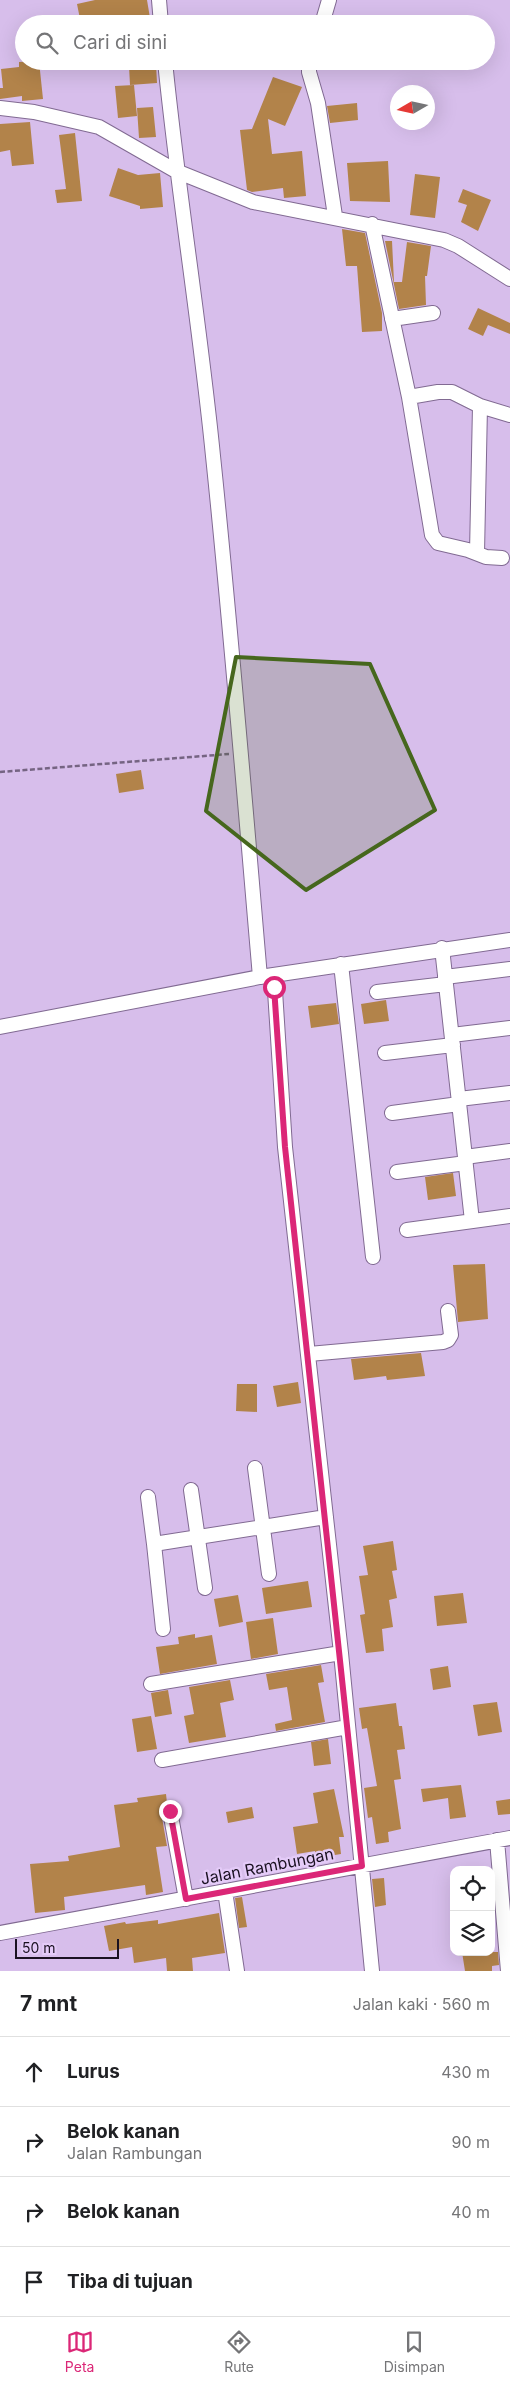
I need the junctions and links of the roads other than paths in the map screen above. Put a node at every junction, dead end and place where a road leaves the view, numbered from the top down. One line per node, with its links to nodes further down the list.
1 (159, 0): 3 (street)
2 (329, 0): 4 (street)
3 (160, 15)
4 (325, 15)
5 (166, 70): 8 (street)
6 (309, 70): 9 (street)
7 (0, 108): 8 (street)
8 (178, 172): 9 (street); 23 (street)
9 (335, 216): 10 (street)
10 (372, 224): 11 (street); 13 (street)
11 (510, 279)
12 (433, 313): 13 (street)
13 (392, 319): 14 (street)
14 (409, 397): 15 (street); 17 (street)
15 (480, 406): 16 (street); 17 (street)
16 (510, 415)
17 (477, 553): 18 (street)
18 (502, 558)
19 (510, 940): 20 (street)
20 (442, 948): 21 (street); 24 (street)
21 (341, 964): 23 (street); 39 (street)
22 (510, 969): 24 (street)
23 (267, 976): 26 (street); 41 (street)
24 (446, 980): 25 (street); 28 (street)
25 (377, 992)
26 (0, 1027)
27 (510, 1028): 28 (street)
28 (452, 1040): 29 (street); 31 (street)
29 (385, 1054)
30 (510, 1092): 31 (street)
31 (459, 1102): 32 (street); 34 (street)
32 (392, 1113)
33 (510, 1151): 34 (street)
34 (465, 1160): 35 (street); 37 (street)
35 (398, 1172)
36 (510, 1216): 37 (street)
37 (472, 1221): 38 (street)
38 (407, 1230)
39 (373, 1257)
40 (448, 1311): 41 (street)
41 (309, 1354): 45 (street)
42 (255, 1468): 46 (street)
43 (191, 1490): 47 (street)
44 (148, 1497): 48 (street)
45 (326, 1517): 46 (street); 52 (street)
46 (262, 1527): 47 (street); 49 (street)
47 (197, 1537): 48 (street); 50 (street)
48 (154, 1544): 51 (street)
49 (269, 1574)
50 (205, 1588)
51 (163, 1629)
52 (341, 1653): 53 (street); 54 (street)
53 (151, 1684)
54 (348, 1728): 55 (street); 58 (street)
55 (162, 1760)
56 (170, 1811): 60 (street)
57 (504, 1839): 58 (street, Jalan Rambungan); 64 (street)
58 (362, 1866): 59 (street, Jalan Rambungan); 63 (street)
59 (225, 1891): 60 (street, Jalan Rambungan); 62 (street)
60 (186, 1899): 61 (street, Jalan Rambungan)
61 (0, 1933)
62 (237, 1971)
63 (372, 1971)
64 (508, 1971)

